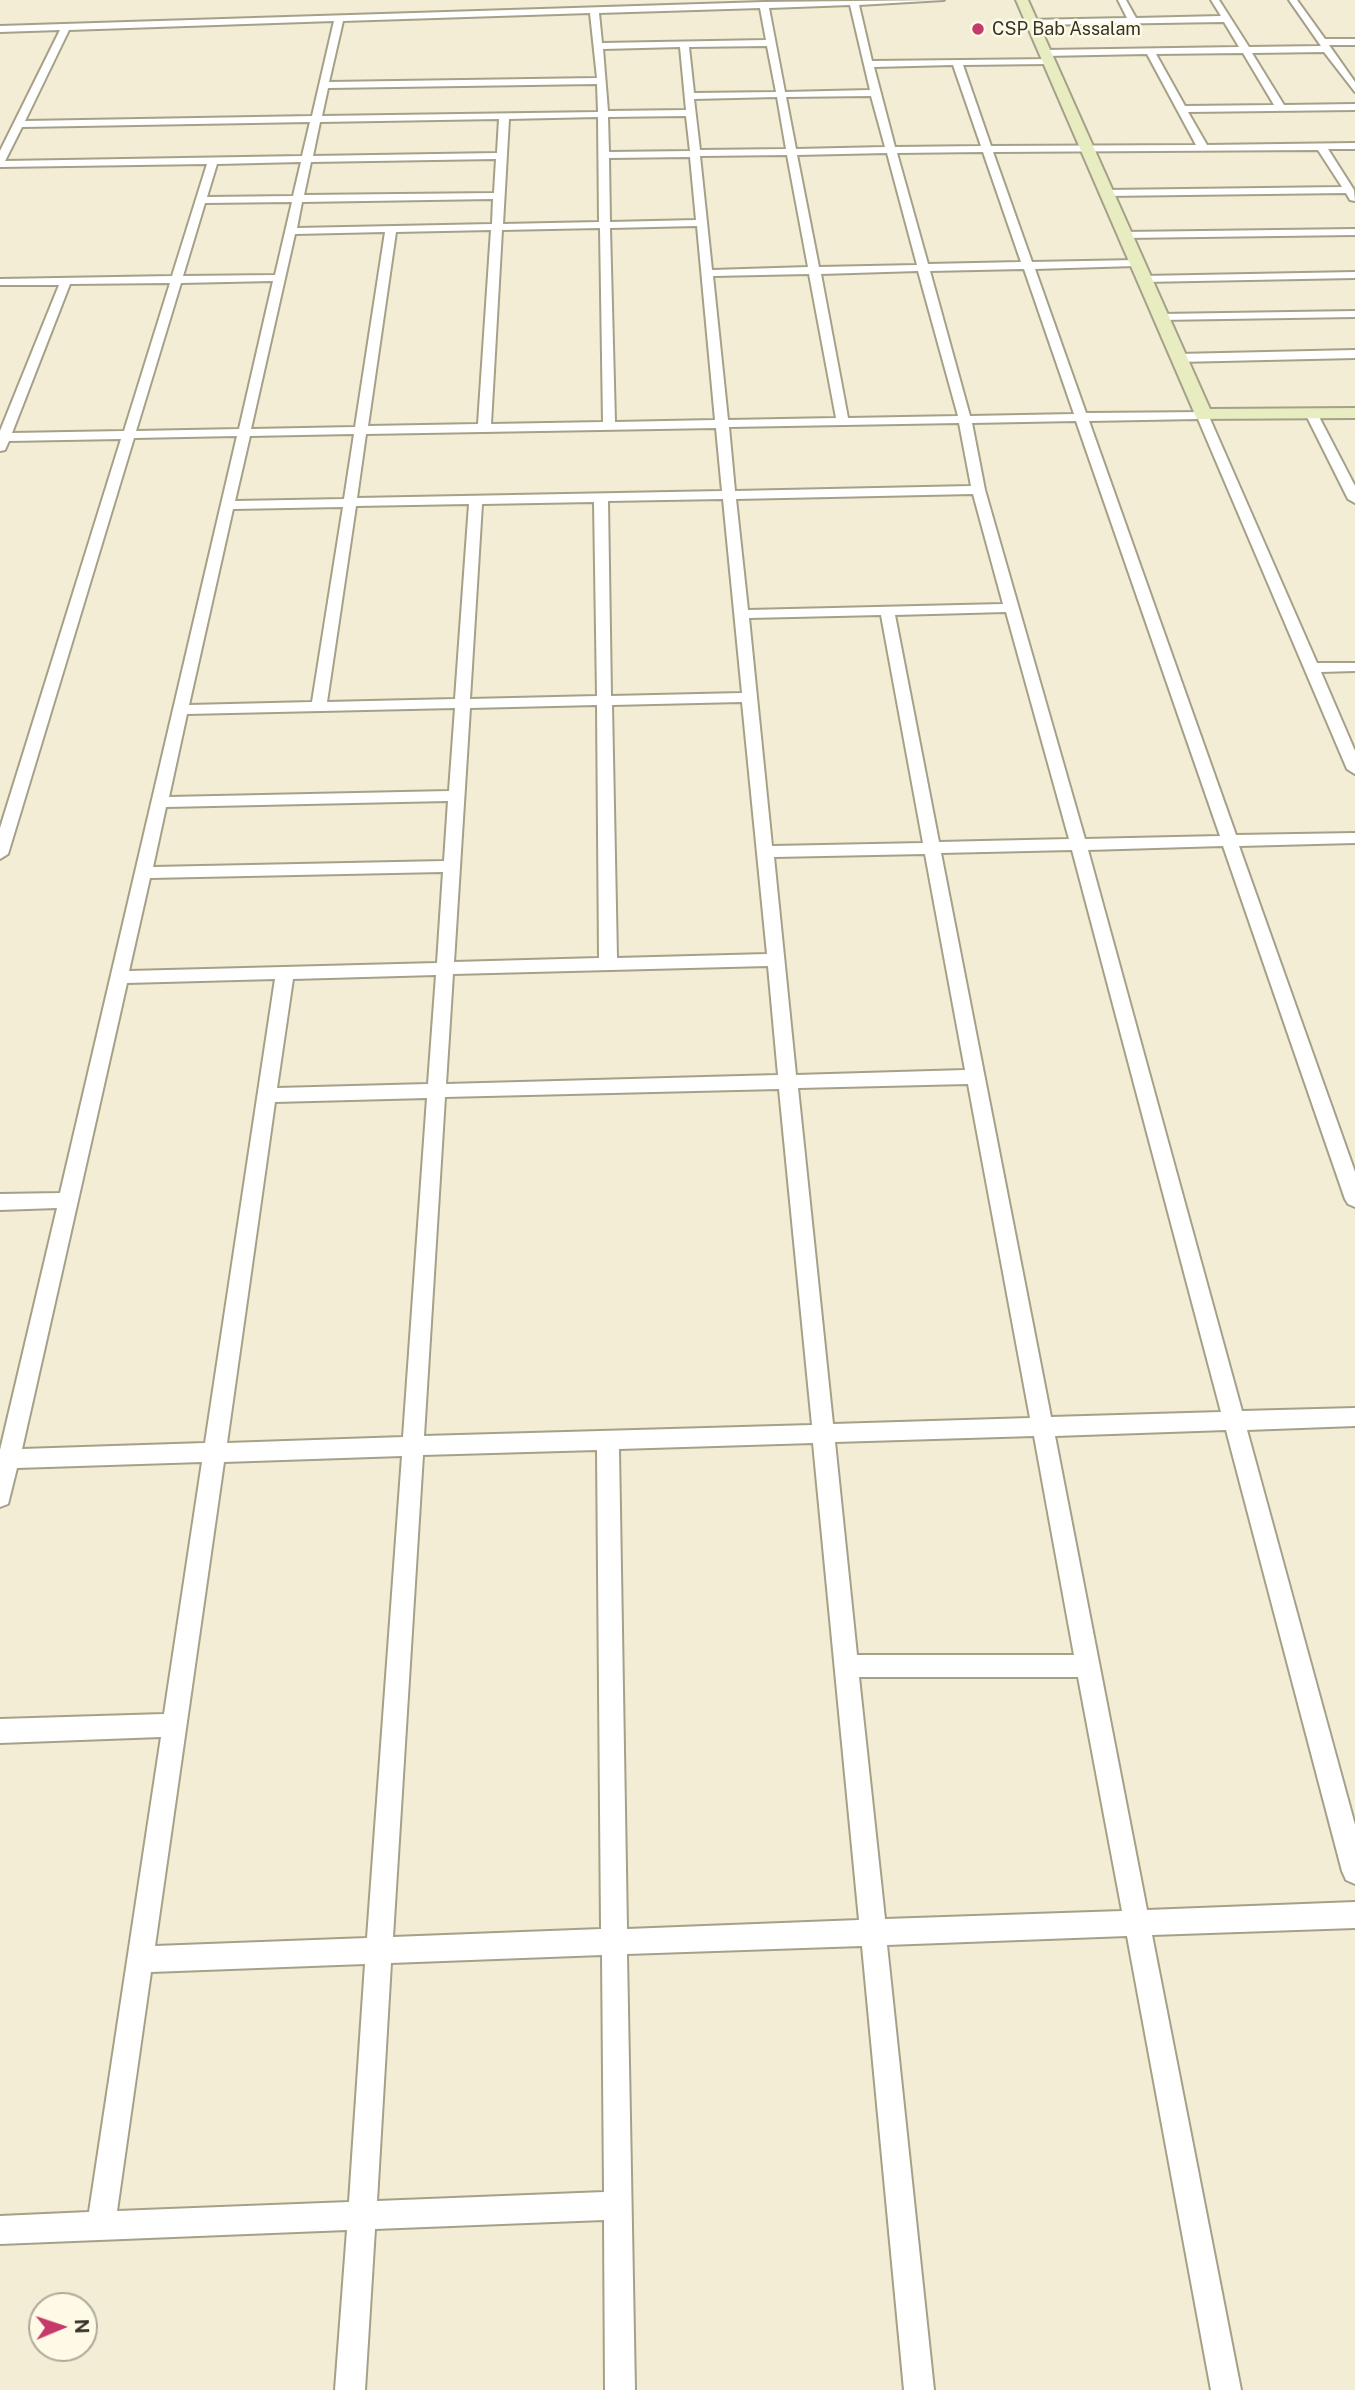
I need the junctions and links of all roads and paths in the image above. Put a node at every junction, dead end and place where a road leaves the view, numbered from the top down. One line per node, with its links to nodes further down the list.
1 (940, 0): 6 (street)
2 (1022, 0): 12 (street)
3 (1122, 0): 11 (street)
4 (1215, 0): 10 (street)
5 (1293, 0): 19 (street)
6 (854, 3): 7 (street); 24 (street)
7 (764, 5): 8 (street); 16 (street)
8 (594, 11): 9 (street); 18 (street)
9 (339, 19): 13 (street); 27 (street)
10 (1226, 19): 11 (street); 20 (street)
11 (1133, 20): 12 (street)
12 (1031, 22): 22 (street)
13 (66, 27): 14 (street); 39 (street)
14 (0, 29)
15 (1355, 42): 19 (street)
16 (772, 43): 17 (street); 30 (street)
17 (684, 44): 18 (street); 31 (street)
18 (598, 46): 26 (street)
19 (1325, 46): 20 (street); 25 (street)
20 (1245, 51): 21 (street); 33 (street)
21 (1150, 52): 22 (street); 34 (street)
22 (1047, 57): 23 (street); 44 (street)
23 (957, 62): 24 (street); 43 (street)
24 (869, 64): 29 (street)
25 (1350, 74): 28 (street)
26 (601, 81): 27 (street); 36 (street)
27 (324, 85): 38 (street)
28 (1355, 89)
29 (875, 93): 30 (street); 45 (street)
30 (783, 95): 31 (street); 46 (street)
31 (690, 96): 35 (street)
32 (1355, 107): 33 (street)
33 (1281, 108): 34 (street)
34 (1181, 109): 42 (street)
35 (691, 113): 36 (street); 47 (street)
36 (602, 116): 37 (street); 48 (street)
37 (504, 117): 38 (street); 49 (street)
38 (316, 120): 39 (street); 50 (street)
39 (18, 124): 52 (street)
40 (1355, 146): 41 (street)
41 (1321, 147): 42 (street); 54 (street)
42 (1202, 148): 44 (street)
43 (987, 149): 44 (street); 45 (street); 66 (street)
44 (1087, 149): 53 (street)
45 (890, 150): 46 (street); 67 (street)
46 (794, 152): 47 (street); 68 (street)
47 (695, 153): 48 (street); 58 (street)
48 (603, 155): 59 (street)
49 (501, 156): 50 (street); 55 (street)
50 (307, 159): 51 (street); 56 (street)
51 (213, 161): 52 (street); 57 (street)
52 (0, 163)
53 (1106, 193): 54 (street); 64 (street)
54 (1352, 195)
55 (499, 196): 56 (street); 60 (street)
56 (298, 199): 57 (street); 62 (street)
57 (201, 200): 72 (street)
58 (702, 223): 59 (street); 69 (street)
59 (605, 225): 60 (street); 87 (street)
60 (496, 227): 61 (street); 88 (street)
61 (391, 229): 62 (street); 89 (street)
62 (290, 230): 71 (street)
63 (1355, 232): 64 (street)
64 (1124, 234): 65 (street)
65 (1136, 263): 66 (street); 73 (street)
66 (1027, 265): 67 (street); 83 (street)
67 (924, 268): 68 (street); 84 (street)
68 (816, 270): 69 (street); 85 (street)
69 (707, 273): 86 (street)
70 (1355, 275): 73 (street)
71 (280, 278): 72 (street); 90 (street)
72 (177, 279): 74 (street); 91 (street)
73 (1143, 279): 77 (street)
74 (66, 281): 75 (street); 92 (street)
75 (0, 282)
76 (1355, 314): 77 (street)
77 (1160, 317): 79 (street)
78 (1355, 354): 79 (street)
79 (1178, 358): 82 (street)
80 (1311, 413): 81 (street); 82 (street); 93 (street)
81 (1355, 413)
82 (1203, 415): 83 (street); 106 (street)
83 (1081, 418): 84 (street); 117 (street)
84 (965, 420): 85 (street); 95 (street)
85 (843, 422): 86 (street)
86 (722, 424): 87 (street); 96 (street)
87 (609, 426): 88 (street)
88 (484, 429): 89 (street)
89 (360, 431): 90 (street); 100 (street)
90 (244, 433): 91 (street); 101 (street)
91 (129, 435): 92 (street); 121 (street)
92 (1, 441)
93 (1340, 470): 94 (street); 98 (street)
94 (1355, 470)
95 (978, 490): 96 (street); 102 (street)
96 (729, 495): 97 (street); 104 (street)
97 (601, 498): 99 (street); 108 (street)
98 (1355, 499)
99 (476, 500): 100 (street); 109 (street)
100 (350, 503): 101 (street); 110 (street)
101 (228, 505): 111 (street)
102 (1011, 608): 103 (street); 118 (street)
103 (887, 611): 104 (street); 119 (street)
104 (741, 614): 107 (street)
105 (1355, 667): 106 (street)
106 (1311, 668): 112 (street)
107 (750, 697): 108 (street); 120 (street)
108 (604, 700): 109 (street); 125 (street)
109 (462, 704): 110 (street); 114 (street)
110 (319, 707): 111 (street)
111 (181, 710): 115 (street)
112 (1351, 751): 113 (street)
113 (1355, 769)
114 (456, 796): 115 (street); 122 (street)
115 (159, 803): 123 (street)
116 (1355, 838): 117 (street)
117 (1230, 841): 118 (street); 133 (street)
118 (1079, 845): 119 (street); 137 (street)
119 (933, 848): 120 (street); 129 (street)
120 (765, 852): 124 (street)
121 (0, 853)
122 (451, 866): 123 (street); 126 (street)
123 (143, 873): 128 (street)
124 (776, 960): 125 (street); 130 (street)
125 (608, 964): 126 (street)
126 (444, 969): 127 (street); 131 (street)
127 (285, 973): 128 (street); 132 (street)
128 (120, 977): 134 (street)
129 (976, 1077): 130 (street); 138 (street)
130 (788, 1082): 131 (street); 139 (street)
131 (436, 1091): 132 (street); 141 (street)
132 (267, 1095): 142 (street)
133 (1355, 1199)
134 (68, 1200): 135 (street); 143 (street)
135 (0, 1202)
136 (1355, 1417): 137 (street)
137 (1234, 1421): 138 (street); 149 (street)
138 (1042, 1426): 139 (street); 146 (street)
139 (824, 1433): 140 (street); 145 (street)
140 (608, 1440): 141 (street); 153 (street)
141 (412, 1446): 142 (street); 154 (street)
142 (215, 1452): 143 (street); 147 (street)
143 (4, 1459): 144 (street)
144 (0, 1497)
145 (847, 1666): 146 (street); 152 (street)
146 (1088, 1666): 151 (street)
147 (175, 1725): 148 (street); 155 (street)
148 (0, 1731)
149 (1355, 1871)
150 (1355, 1915): 151 (street)
151 (1137, 1922): 152 (street); 163 (street)
152 (873, 1932): 153 (street); 162 (street)
153 (614, 1942): 154 (street); 156 (street)
154 (379, 1951): 155 (street); 157 (street)
155 (141, 1959): 158 (street)
156 (618, 2205): 157 (street); 161 (street)
157 (361, 2216): 158 (street); 160 (street)
158 (102, 2226): 159 (street)
159 (0, 2230)
160 (350, 2390)
161 (620, 2390)
162 (919, 2390)
163 (1226, 2390)

